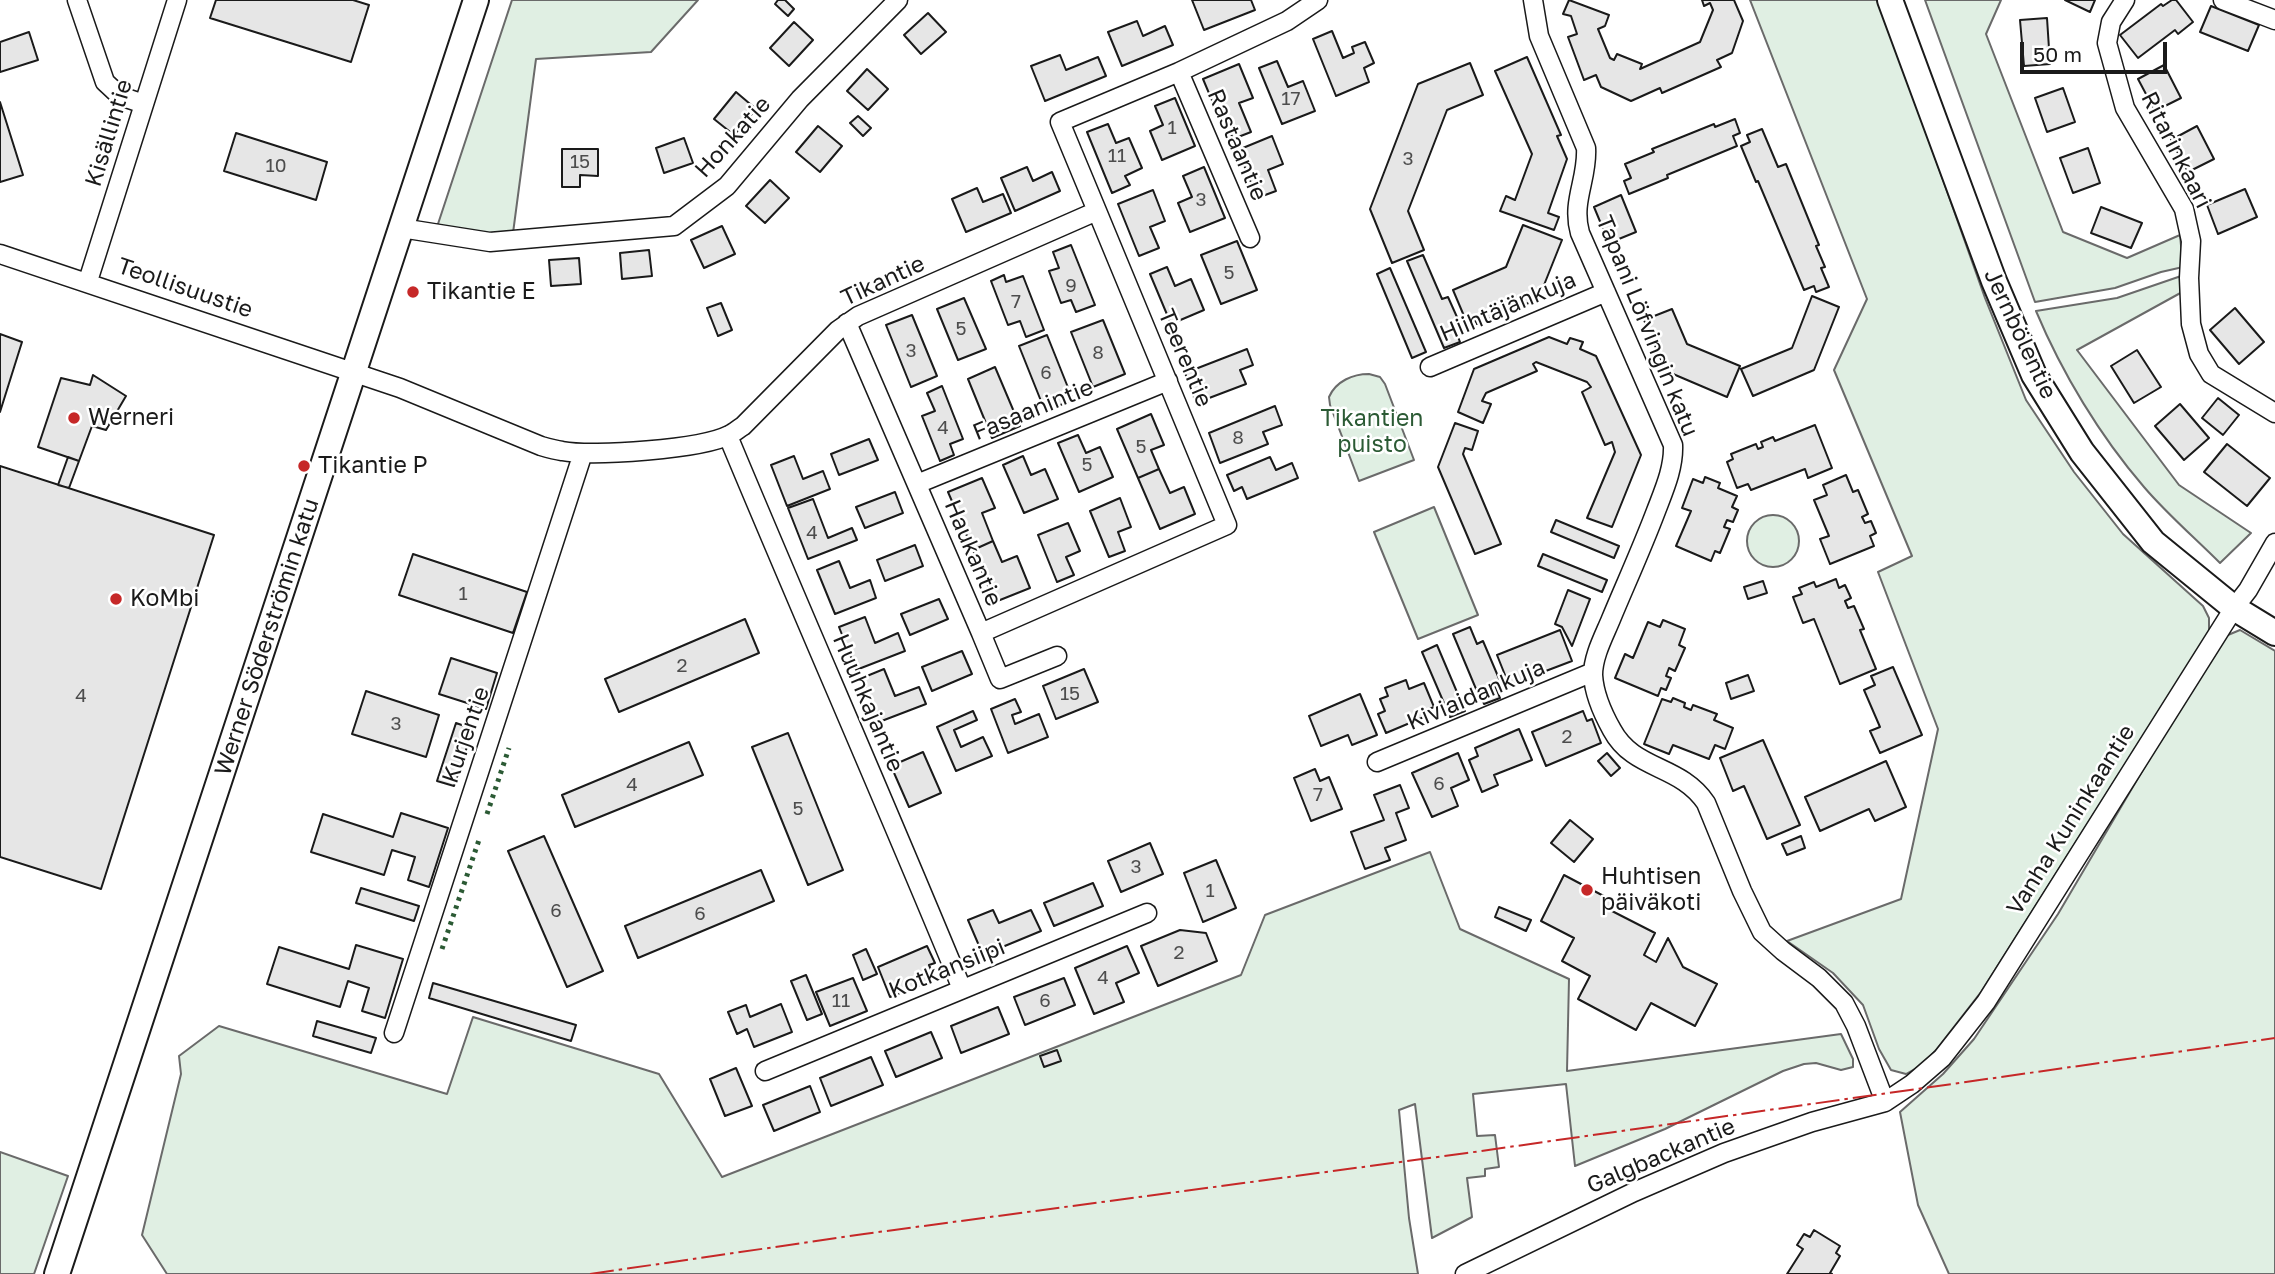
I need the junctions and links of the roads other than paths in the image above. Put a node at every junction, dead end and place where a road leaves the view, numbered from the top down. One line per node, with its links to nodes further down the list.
1 (77, 0): 12 (street)
2 (177, 0): 12 (street, Kisällintie)
3 (476, 0): 14 (street, Werner Söderströmin katu)
4 (898, 0): 14 (street, Honkatie)
5 (1318, 0): 11 (street)
6 (1534, 0): 18 (street, Tapani Löfvingin katu)
7 (1890, 0): 29 (street, Jernbölentie)
8 (2125, 0): 23 (street, Ritarinkaari)
9 (2223, 0): 10 (street)
10 (2275, 20)
11 (1179, 72): 13 (street); 15 (street, Rastaantie)
12 (144, 104): 17 (street, Kisällintie)
13 (1097, 211): 19 (street, Tikantie); 22 (street, Teerentie)
14 (401, 229): 21 (street, Werner Söderströmin katu)
15 (1250, 238)
16 (0, 254): 17 (street, Teollisuustie)
17 (88, 281): 21 (street, Teollisuustie)
18 (1606, 292): 20 (street, Hiihtäjänkuja); 33 (street, Tapani Löfvingin katu)
19 (847, 323): 24 (street, Tikantie); 26 (street, Haukantie)
20 (1430, 367)
21 (354, 372): 25 (street, Tikantie); 40 (street, Werner Söderströmin katu)
22 (1168, 381): 26 (street, Fasaanintie); 27 (street, Teerentie)
23 (2275, 412)
24 (728, 436): 25 (street, Tikantie); 36 (street, Huuhkajantie)
25 (583, 453): 37 (street, Kurjentie)
26 (917, 484): 30 (street, Haukantie)
27 (1227, 525): 30 (street, Haukantie)
28 (2275, 543): 29 (street, Vanha Kuninkaantie)
29 (2234, 608): 31 (street, Jernbölentie); 39 (street, Vanha Kuninkaantie)
30 (981, 633): 32 (street)
31 (2275, 634)
32 (1057, 656)
33 (1593, 672): 34 (street, Kiviaidankuja); 39 (street, Tapani Löfvingin katu)
34 (1377, 762)
35 (1147, 913): 36 (street, Kotkansiipi)
36 (962, 989): 38 (street, Kotkansiipi)
37 (394, 1032)
38 (765, 1071)
39 (1885, 1102): 41 (street, Galgbackantie)
40 (57, 1274)
41 (1465, 1274)

